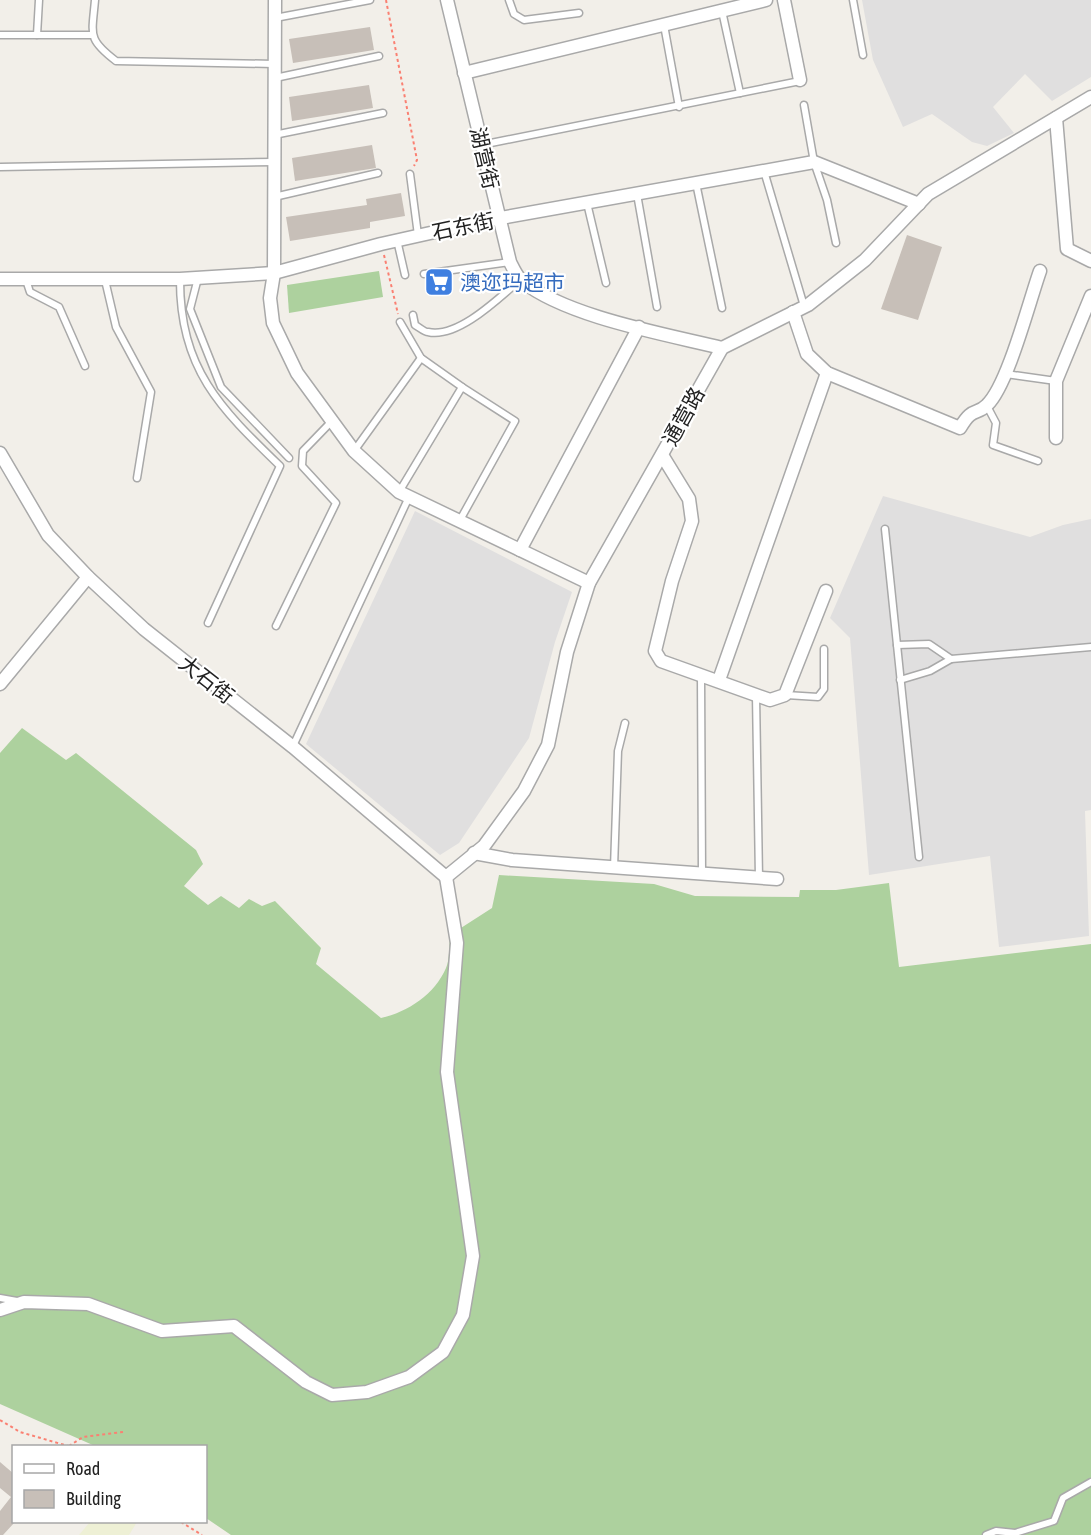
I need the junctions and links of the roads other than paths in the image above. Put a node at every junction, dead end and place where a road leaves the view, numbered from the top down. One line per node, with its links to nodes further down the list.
1 (39, 0): 15 (lane)
2 (95, 0): 16 (lane)
3 (275, 0): 12 (street)
4 (370, 0): 12 (lane)
5 (447, 0): 20 (street, 湖营街)
6 (509, 0): 11 (lane)
7 (766, 0): 10 (street)
8 (784, 0): 22 (street)
9 (853, 0): 17 (lane)
10 (722, 11): 13 (street); 23 (lane)
11 (579, 13)
12 (275, 18): 19 (street)
13 (664, 25): 20 (street); 26 (lane)
14 (0, 35): 15 (lane)
15 (37, 35): 16 (lane)
16 (92, 35): 19 (lane)
17 (863, 55)
18 (380, 56): 21 (lane)
19 (274, 64): 21 (street)
20 (464, 73): 30 (street, 湖营街)
21 (274, 78): 29 (street)
22 (800, 80): 23 (lane)
23 (740, 93): 26 (lane)
24 (1091, 97): 28 (street)
25 (804, 105): 32 (lane)
26 (679, 107): 30 (lane)
27 (383, 113): 29 (lane)
28 (1056, 118): 41 (street); 46 (street)
29 (274, 135): 31 (street)
30 (482, 145): 42 (street, 湖营街)
31 (274, 162): 33 (lane); 39 (street)
32 (814, 162): 34 (street, 石东街); 41 (street); 45 (lane)
33 (0, 167)
34 (764, 171): 37 (street, 石东街); 62 (lane)
35 (378, 173): 39 (lane)
36 (410, 174): 43 (lane)
37 (696, 183): 38 (street, 石东街); 61 (lane)
38 (637, 194): 40 (street, 石东街); 60 (lane)
39 (274, 197): 49 (street)
40 (587, 203): 42 (street, 石东街); 58 (lane)
41 (919, 204): 62 (street)
42 (499, 219): 43 (street, 石东街); 47 (street, 湖营街)
43 (418, 236): 44 (street, 石东街)
44 (397, 240): 49 (street, 石东街); 50 (lane)
45 (836, 243)
46 (1091, 261)
47 (510, 262): 51 (lane); 57 (street, 湖营街)
48 (1040, 272): 70 (street)
49 (274, 273): 52 (street, 石东街); 74 (street)
50 (405, 274)
51 (424, 274)
52 (198, 278): 56 (street, 石东街); 79 (lane)
53 (0, 279): 54 (street, 石东街)
54 (25, 279): 55 (street, 石东街); 68 (lane)
55 (105, 279): 56 (street, 石东街); 81 (lane)
56 (180, 279): 89 (lane)
57 (520, 280): 63 (lane); 65 (street)
58 (606, 283)
59 (1091, 296): 71 (street)
60 (657, 307)
61 (723, 308)
62 (799, 309): 66 (street); 69 (street)
63 (414, 315)
64 (400, 322): 67 (lane)
65 (639, 327): 66 (street); 85 (street)
66 (722, 348): 78 (street, 通营路)
67 (421, 358): 72 (lane); 76 (lane)
68 (85, 366)
69 (827, 373): 73 (street); 96 (street)
70 (1006, 374): 71 (lane); 73 (street)
71 (1056, 381): 75 (street)
72 (462, 387): 82 (lane); 83 (lane)
73 (987, 406): 80 (lane)
74 (332, 421): 76 (street); 90 (lane)
75 (1056, 438)
76 (354, 451): 82 (street)
77 (0, 453): 86 (street, 大石街)
78 (662, 455): 87 (street, 通营路); 95 (street)
79 (288, 458)
80 (1038, 461)
81 (137, 478)
82 (404, 494): 83 (street); 102 (lane)
83 (459, 521): 85 (street)
84 (885, 529): 91 (lane)
85 (520, 550): 87 (street)
86 (88, 577): 98 (street); 102 (street, 大石街)
87 (589, 583): 103 (street, 通营路)
88 (826, 591): 100 (street)
89 (208, 623)
90 (276, 626)
91 (897, 645): 94 (lane); 97 (lane)
92 (1091, 647): 94 (lane)
93 (824, 649): 100 (lane)
94 (951, 659): 97 (lane)
95 (701, 674): 96 (street); 106 (lane)
96 (719, 680): 99 (street)
97 (900, 680): 104 (lane)
98 (0, 684)
99 (756, 695): 100 (street); 108 (lane)
100 (785, 695)
101 (625, 723): 105 (lane)
102 (293, 747): 107 (street, 大石街)
103 (474, 854): 105 (street); 107 (street, 通营路)
104 (919, 857)
105 (614, 868): 106 (street)
106 (702, 874): 108 (street)
107 (446, 877): 111 (street)
108 (759, 878): 109 (street)
109 (777, 879)
110 (0, 1298): 111 (lane)
111 (24, 1302): 112 (street)
112 (0, 1310)
113 (1091, 1482): 114 (lane)
114 (986, 1535)

